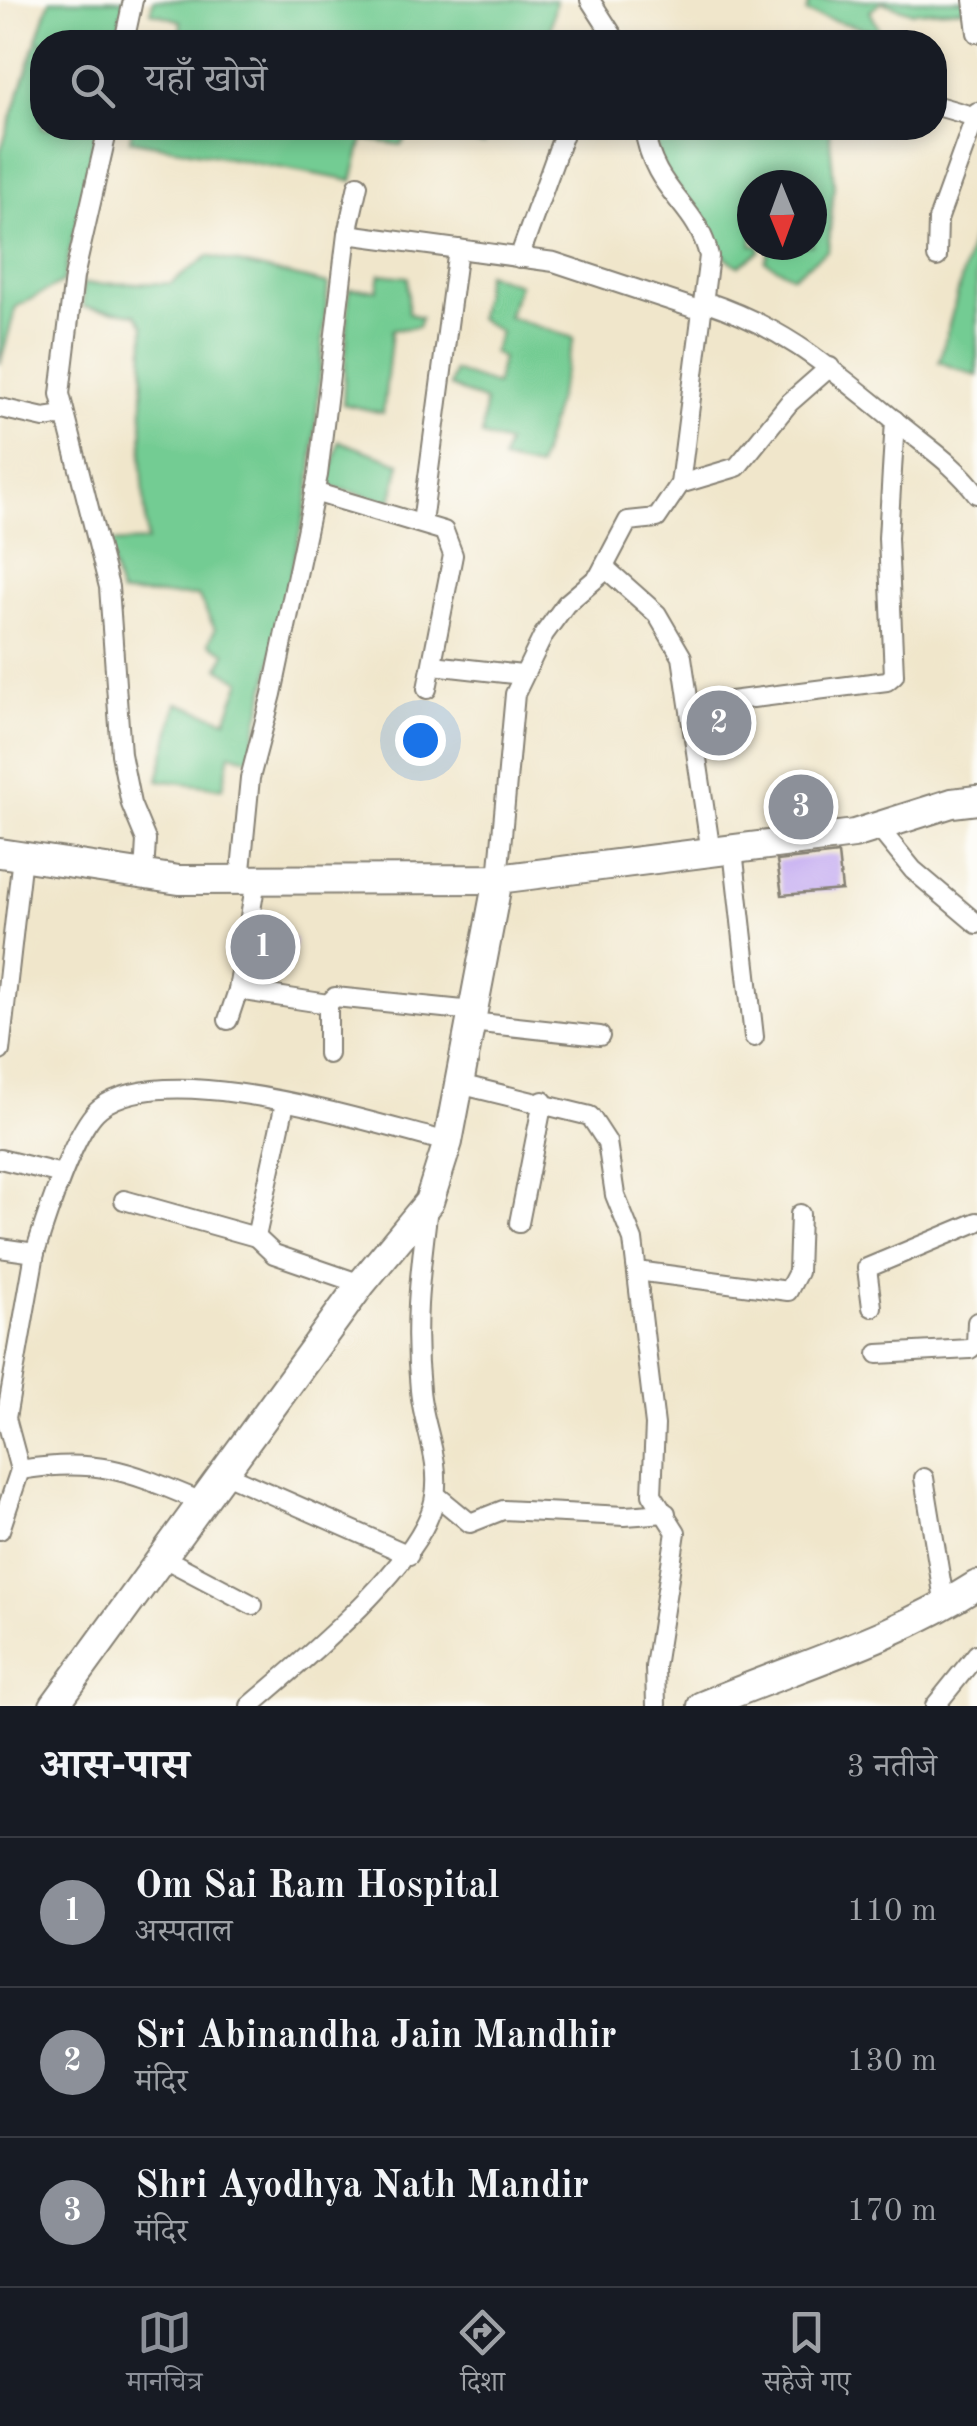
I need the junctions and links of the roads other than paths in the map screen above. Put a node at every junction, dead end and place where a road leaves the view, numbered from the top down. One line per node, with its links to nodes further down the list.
1 (133, 0): 4 (street)
2 (590, 0): 5 (street)
3 (973, 0): 6 (street)
4 (127, 30)
5 (610, 30)
6 (977, 32)
7 (947, 108): 8 (street)
8 (975, 114): 15 (street)
9 (105, 140): 20 (street)
10 (562, 140): 16 (street)
11 (646, 140): 17 (street)
12 (358, 185): 13 (street)
13 (347, 234): 14 (street); 23 (street)
14 (458, 249): 16 (street); 25 (street)
15 (936, 257)
16 (519, 258): 17 (street)
17 (703, 306): 18 (street); 22 (street)
18 (830, 367): 21 (street); 22 (street)
19 (0, 408): 20 (street)
20 (64, 415): 35 (street)
21 (895, 420): 24 (street); 30 (street)
22 (680, 484): 26 (street)
23 (314, 492): 25 (street); 36 (street)
24 (977, 494)
25 (422, 523): 27 (street)
26 (604, 566): 28 (street); 30 (street)
27 (433, 665): 28 (street); 29 (street)
28 (522, 675): 37 (street)
29 (427, 690)
30 (692, 706): 33 (street)
31 (977, 800): 32 (main road)
32 (878, 826): 33 (main road); 38 (street)
33 (722, 852): 37 (main road); 45 (street)
34 (11, 854): 35 (main road); 40 (street)
35 (144, 875): 36 (main road)
36 (248, 880): 37 (main road); 39 (street)
37 (498, 880): 42 (main road)
38 (977, 924)
39 (238, 990): 41 (street); 43 (street)
40 (3, 991): 46 (street)
41 (328, 1004): 42 (street); 48 (street)
42 (472, 1016): 44 (street); 49 (main road)
43 (228, 1020)
44 (600, 1036)
45 (754, 1037)
46 (1, 1041): 47 (street)
47 (0, 1052)
48 (328, 1054)
49 (459, 1084): 50 (street); 52 (main road)
50 (542, 1101): 59 (street); 63 (street)
51 (285, 1103): 52 (street); 54 (street); 60 (street)
52 (448, 1142): 56 (main road)
53 (0, 1159): 54 (street)
54 (62, 1174): 62 (street)
55 (124, 1200): 60 (street)
56 (429, 1202): 64 (main road); 72 (street)
57 (800, 1214): 63 (street)
58 (977, 1222): 65 (street)
59 (519, 1223)
60 (256, 1237): 64 (street)
61 (0, 1248): 62 (street)
62 (34, 1253): 68 (street)
63 (637, 1271): 74 (street)
64 (361, 1284): 70 (main road)
65 (872, 1307)
66 (977, 1322): 67 (street)
67 (878, 1354)
68 (5, 1395): 69 (street)
69 (20, 1470): 73 (street); 75 (street)
70 (224, 1472): 73 (main road); 77 (street)
71 (924, 1478): 80 (street)
72 (436, 1495): 74 (street); 77 (street)
73 (202, 1502): 76 (main road)
74 (666, 1512): 84 (street)
75 (0, 1530)
76 (162, 1556): 79 (street); 82 (main road)
77 (409, 1556): 83 (street)
78 (977, 1586): 80 (main road)
79 (253, 1605)
80 (945, 1606): 85 (main road)
81 (977, 1654): 86 (street)
82 (54, 1706)
83 (250, 1706)
84 (656, 1706)
85 (702, 1706)
86 (935, 1706)

